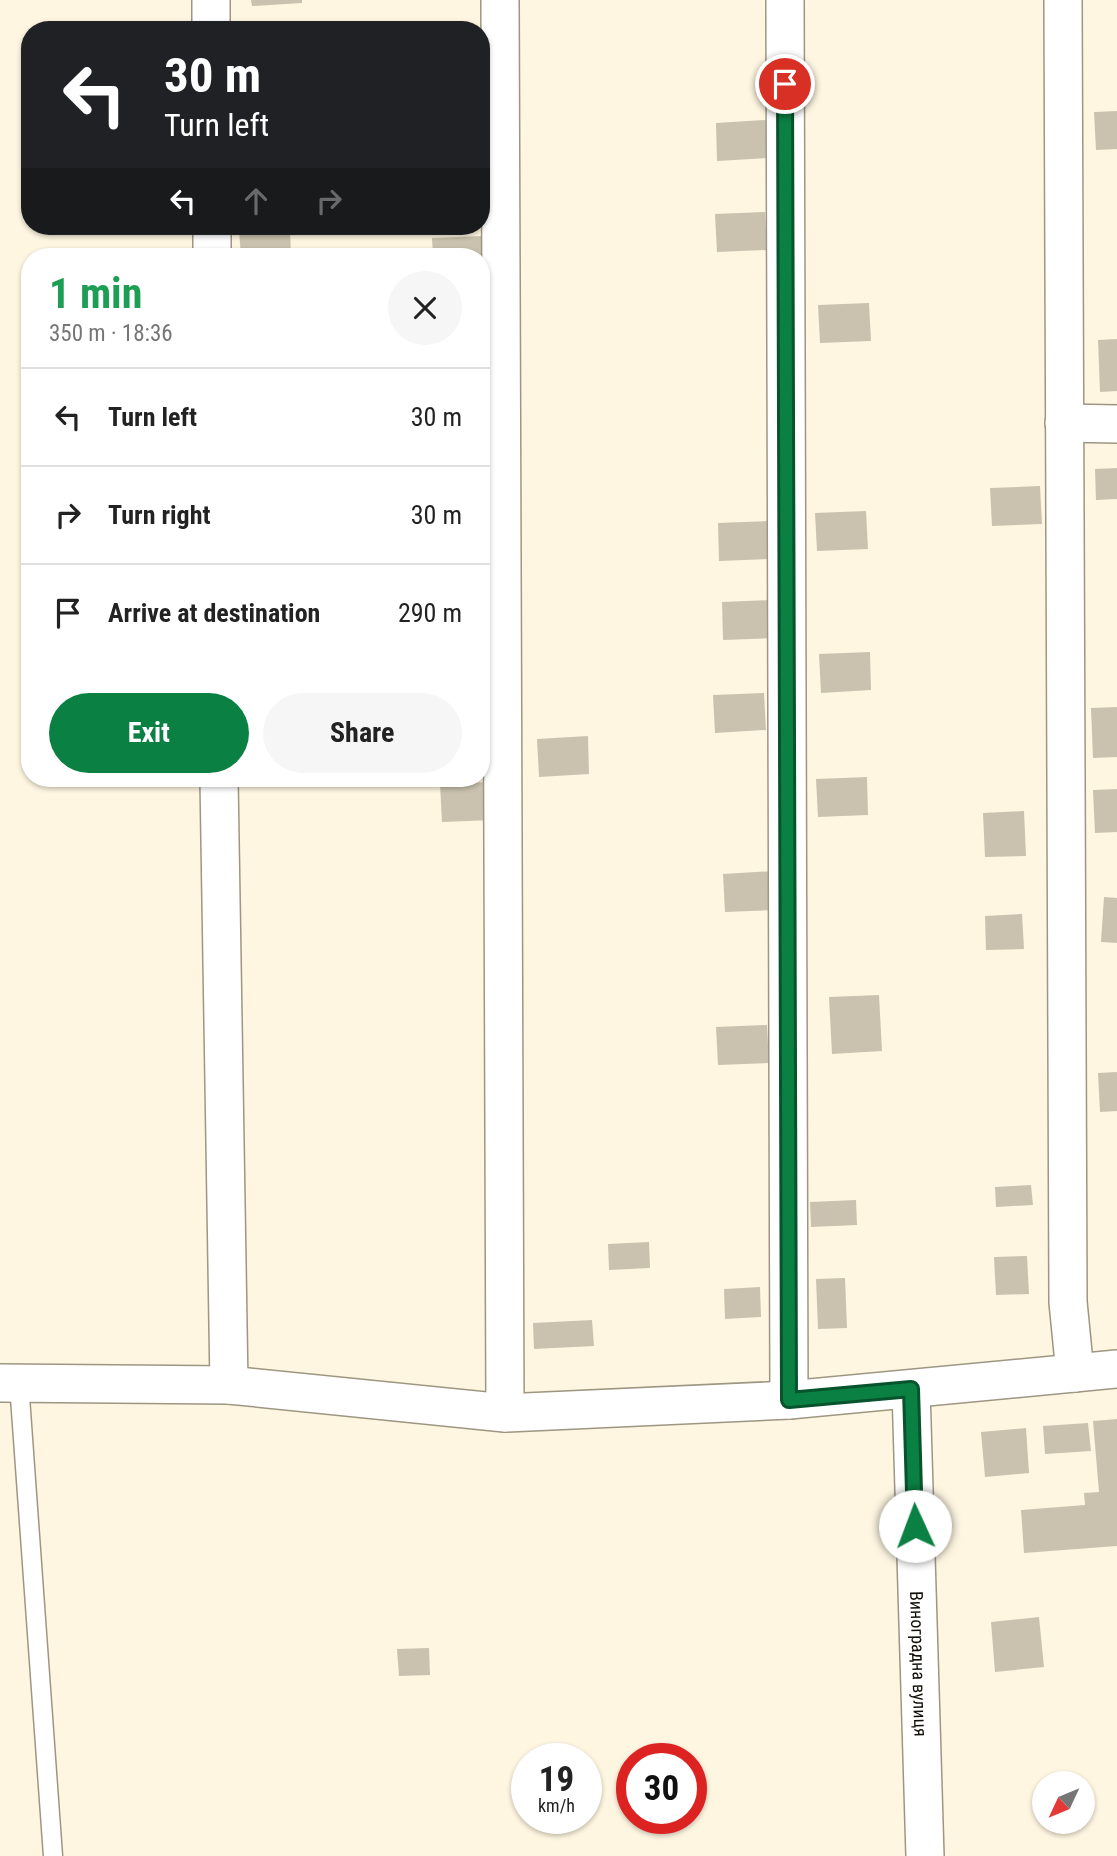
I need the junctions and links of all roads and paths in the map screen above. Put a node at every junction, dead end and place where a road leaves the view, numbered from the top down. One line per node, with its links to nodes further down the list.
1 (211, 0): 5 (street)
2 (500, 0): 8 (street)
3 (785, 0): 15 (street)
4 (1063, 0): 6 (street)
5 (211, 21)
6 (1064, 423): 7 (street); 11 (street)
7 (1117, 424)
8 (491, 444): 16 (street)
9 (219, 787): 13 (street)
10 (1117, 1369): 11 (street)
11 (1075, 1373): 14 (street)
12 (10, 1383): 13 (street); 17 (lane)
13 (229, 1385): 16 (street)
14 (911, 1389): 15 (street); 18 (street, Виноградна вулиця)
15 (789, 1400): 16 (street)
16 (505, 1413)
17 (53, 1856)
18 (925, 1856)

